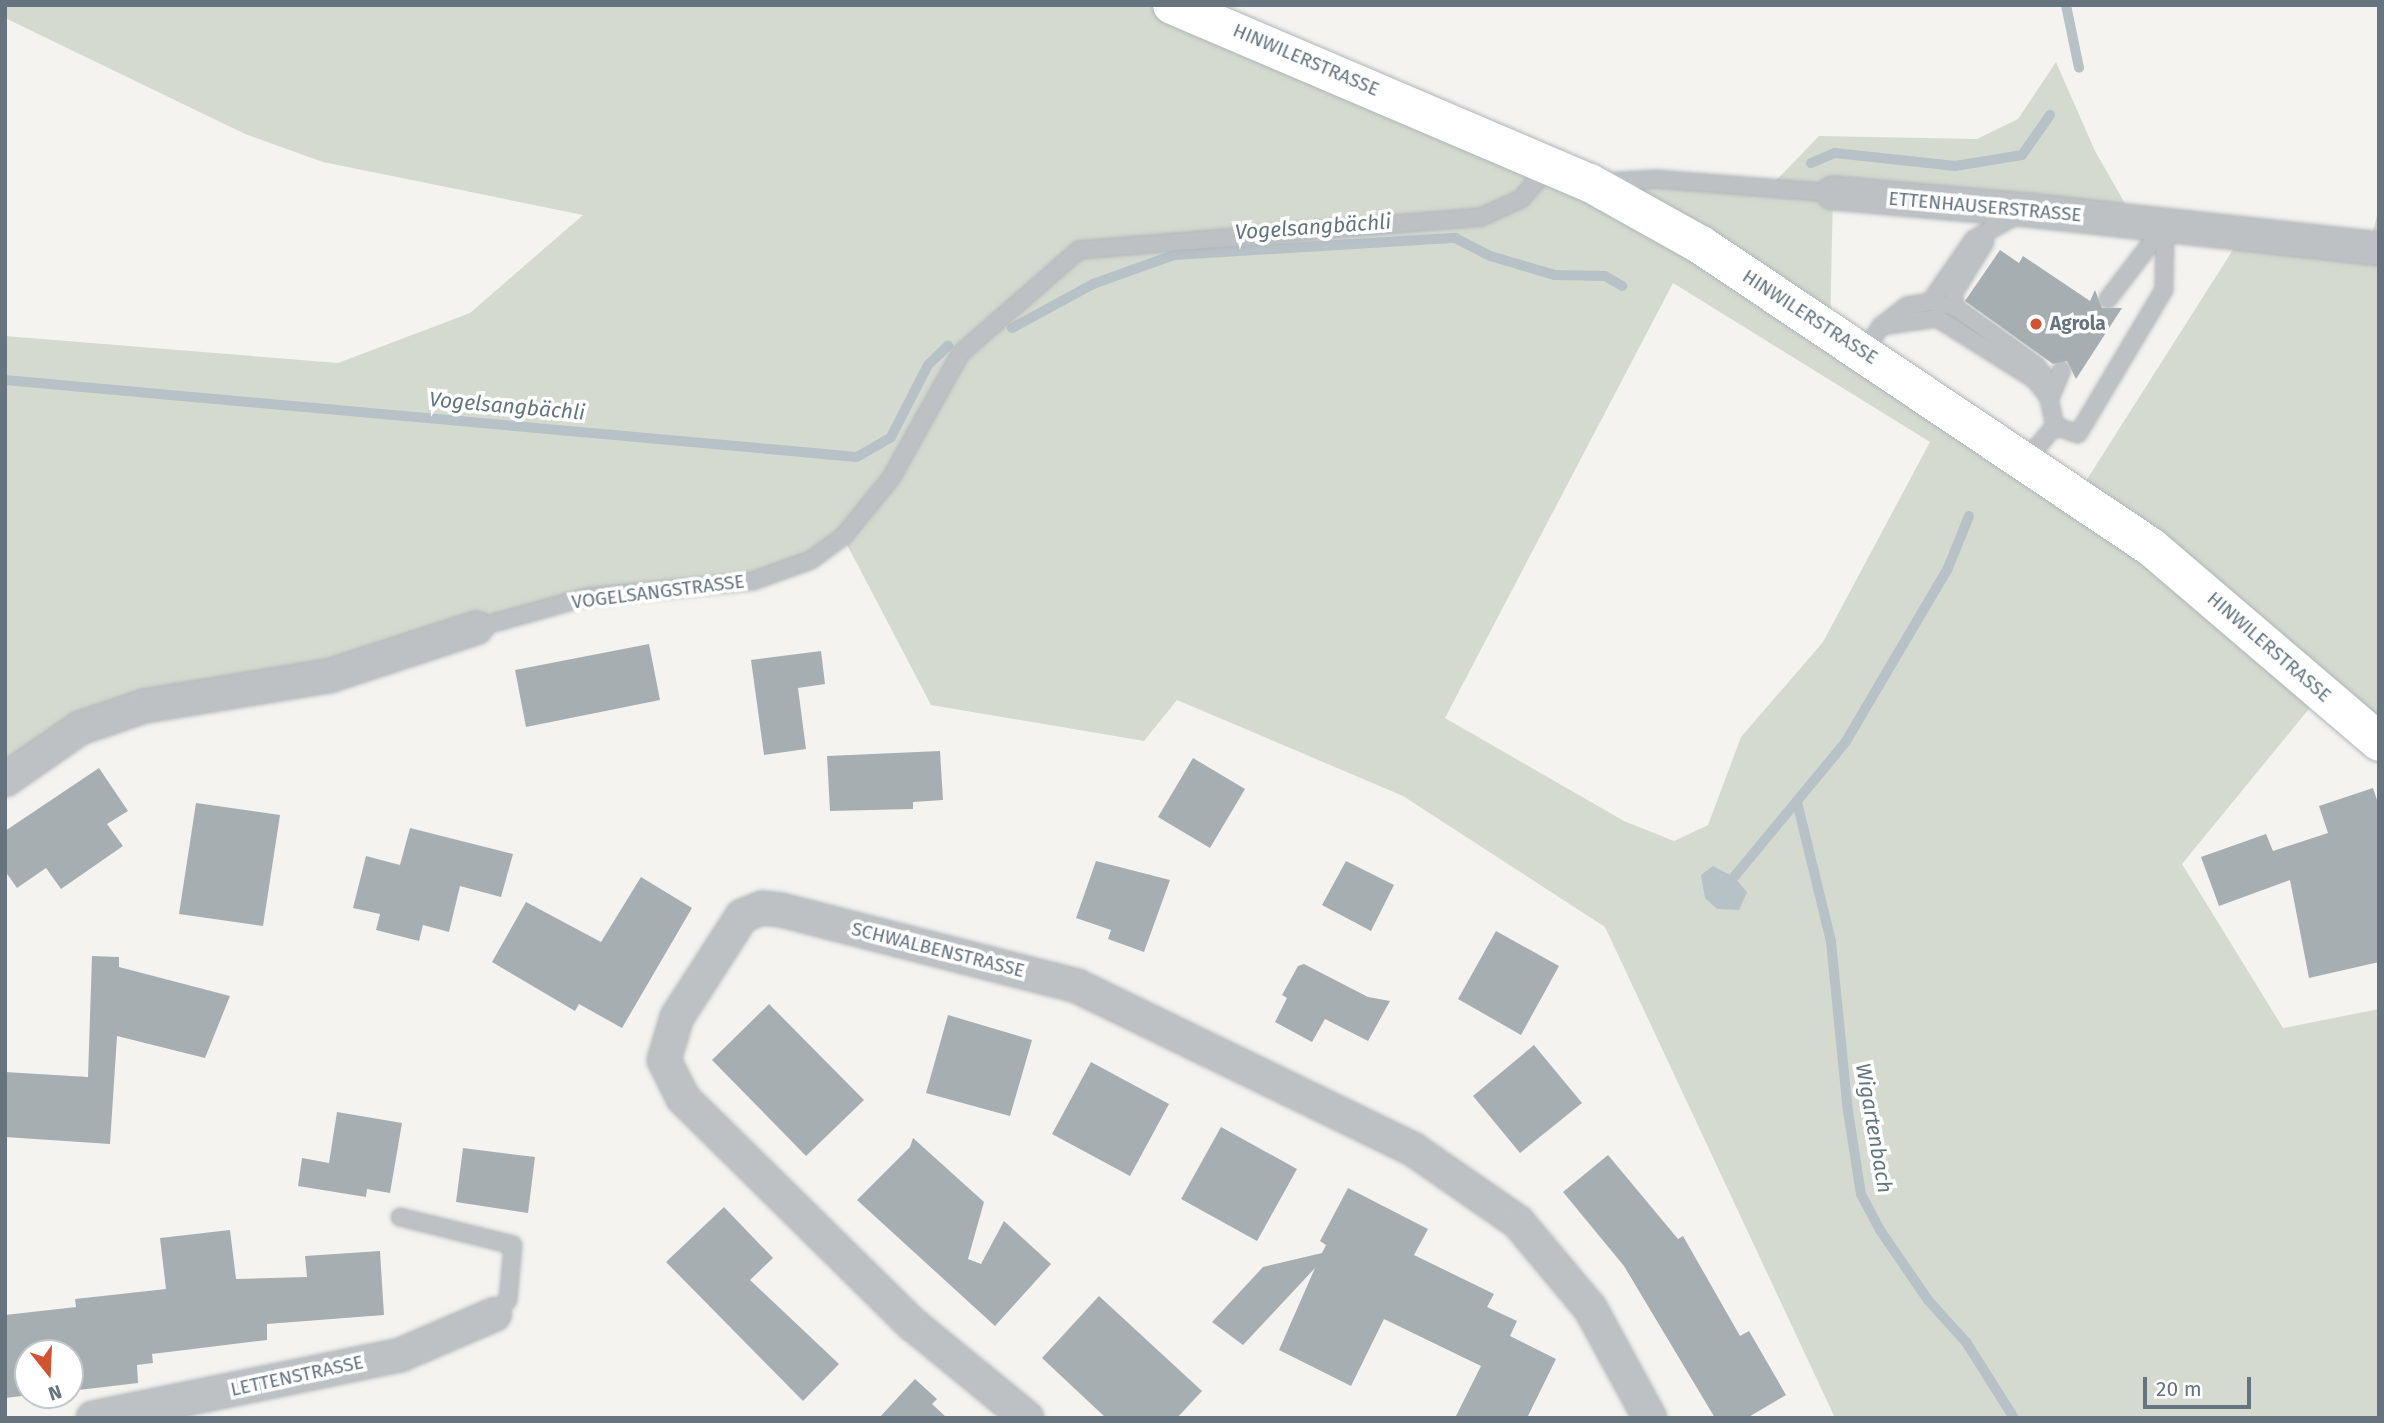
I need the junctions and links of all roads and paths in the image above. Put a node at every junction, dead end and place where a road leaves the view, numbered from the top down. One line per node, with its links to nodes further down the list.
1 (1172, 5): 2 (main road, HINWILERSTRASSE)
2 (1550, 165): 3 (main road, HINWILERSTRASSE); 17 (lane, VOGELSANGSTRASSE)
3 (1590, 183): 4 (lane, ETTENHAUSERSTRASSE); 12 (main road, HINWILERSTRASSE)
4 (1833, 194): 5 (street, ETTENHAUSERSTRASSE)
5 (2028, 210): 6 (street, ETTENHAUSERSTRASSE); 7 (lane)
6 (2165, 225): 8 (street, ETTENHAUSERSTRASSE); 9 (lane); 15 (lane)
7 (1998, 226): 10 (lane); 11 (lane)
8 (2379, 249)
9 (2108, 299)
10 (1930, 302): 11 (lane); 12 (lane)
11 (1955, 307): 14 (lane)
12 (1873, 339): 14 (lane); 16 (main road, HINWILERSTRASSE)
13 (2062, 370): 14 (lane)
14 (2050, 398): 15 (lane)
15 (2055, 426): 16 (lane)
16 (2025, 461): 18 (main road, HINWILERSTRASSE)
17 (477, 628): 19 (street, VOGELSANGSTRASSE)
18 (2379, 743)
19 (5, 780)
20 (400, 1217): 21 (lane)
21 (495, 1314): 22 (street, LETTENSTRASSE)
22 (93, 1418)
23 (1027, 1418): 24 (street, SCHWALBENSTRASSE)
24 (1650, 1418)

